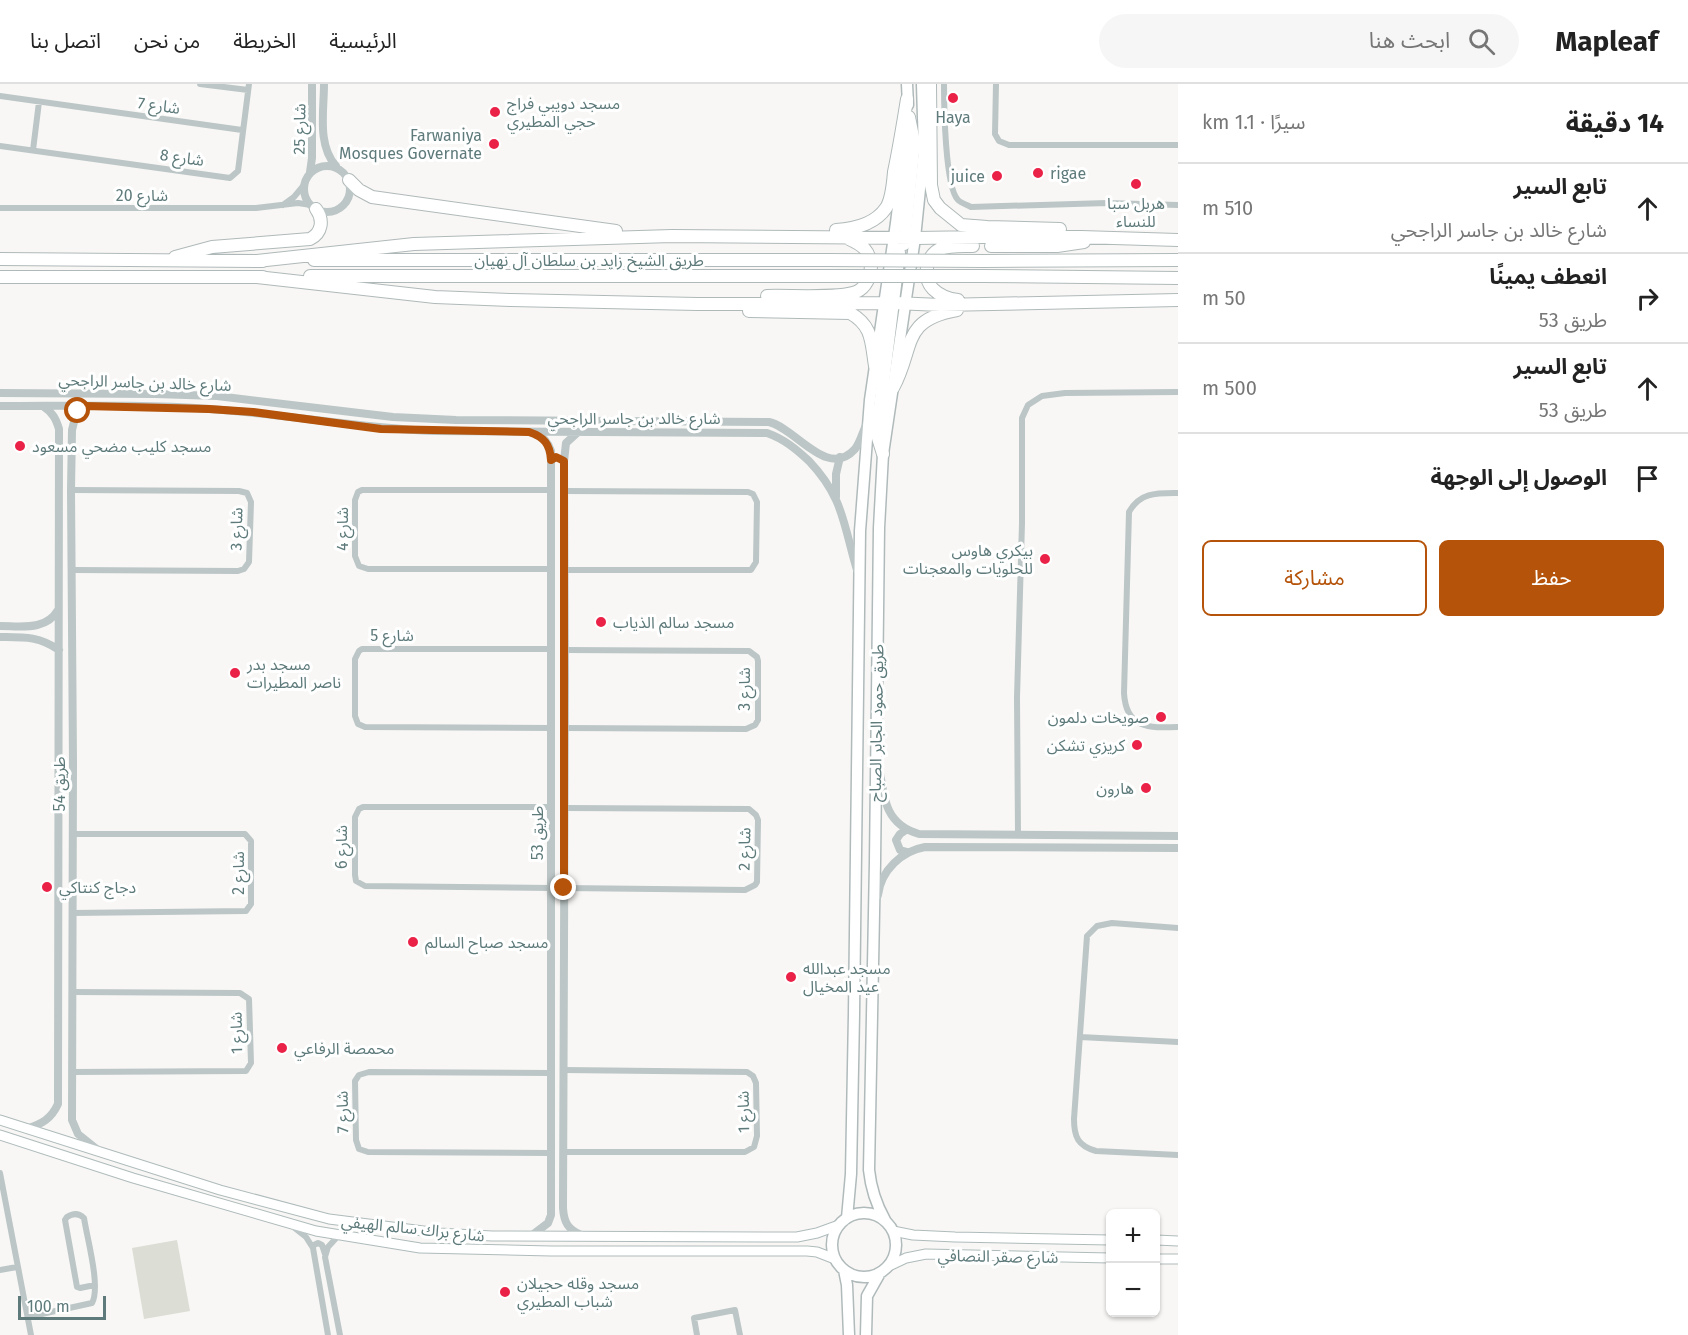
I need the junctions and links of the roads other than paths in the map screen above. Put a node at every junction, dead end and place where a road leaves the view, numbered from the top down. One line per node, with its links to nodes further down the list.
1 (200, 84): 9 (street)
2 (312, 84): 19 (street, شارع 25)
3 (324, 84): 18 (street, شارع 25)
4 (907, 84): 11 (main road, طريق حمود الجابر الصباح)
5 (922, 84): 30 (main road, طريق حمود الجابر الصباح)
6 (930, 84): 29 (highway)
7 (944, 84): 23 (street)
8 (996, 84): 15 (street)
9 (249, 87): 14 (street, شارع 8)
10 (0, 96): 12 (street, شارع 7)
11 (908, 99): 13 (main road, طريق حمود الجابر الصباح); 27 (highway)
12 (39, 102): 14 (street, شارع 7); 17 (street)
13 (909, 117): 30 (highway); 30 (main road, طريق حمود الجابر الصباح)
14 (242, 130): 17 (street, شارع 8)
15 (1178, 145)
16 (0, 146): 17 (street, شارع 8)
17 (33, 150)
18 (337, 167): 19 (street); 20 (street)
19 (309, 174): 21 (street)
20 (349, 180): 24 (street); 26 (highway)
21 (304, 185): 22 (street); 24 (street)
22 (283, 205): 24 (street, شارع 20); 25 (street, شارع 20)
23 (1178, 205)
24 (314, 207): 33 (highway)
25 (0, 208)
26 (656, 236): 27 (highway); 35 (highway)
27 (752, 236): 28 (highway)
28 (842, 237): 30 (highway); 41 (highway)
29 (1102, 237): 30 (highway); 31 (highway); 42 (highway)
30 (904, 238): 40 (main road, طريق حمود الجابر الصباح); 40 (highway)
31 (1178, 240)
32 (0, 259): 33 (highway, طريق الشيخ زايد بن سلطان آل نهيان)
33 (165, 260): 35 (highway, طريق الشيخ زايد بن سلطان آل نهيان)
34 (1178, 260): 35 (highway, طريق الشيخ زايد بن سلطان آل نهيان, bridge)
35 (257, 261)
36 (0, 277): 37 (highway, طريق الشيخ زايد بن سلطان آل نهيان)
37 (257, 277): 38 (highway, طريق الشيخ زايد بن سلطان آل نهيان, bridge); 41 (highway)
38 (1178, 278)
39 (1178, 300): 43 (highway)
40 (895, 303): 41 (highway); 42 (highway); 44 (main road, طريق حمود الجابر الصباح); 45 (main road, طريق حمود الجابر الصباح); 64 (highway)
41 (697, 304): 44 (highway)
42 (979, 304): 43 (highway)
43 (993, 305): 45 (highway)
44 (875, 366): 56 (main road, طريق حمود الجابر الصباح)
45 (893, 388): 64 (main road, طريق حمود الجابر الصباح)
46 (1178, 392): 97 (street)
47 (0, 393): 48 (street, شارع خالد بن جاسر الراجحي)
48 (217, 396): 49 (street, شارع خالد بن جاسر الراجحي); 53 (street)
49 (254, 400): 54 (street); 55 (street, شارع خالد بن جاسر الراجحي)
50 (0, 406): 51 (street, شارع خالد بن جاسر الراجحي)
51 (42, 406): 52 (street, شارع خالد بن جاسر الراجحي); 62 (street, طريق 54)
52 (84, 406): 53 (street, شارع خالد بن جاسر الراجحي); 63 (street, طريق 54)
53 (209, 409): 54 (street, شارع خالد بن جاسر الراجحي)
54 (253, 412): 58 (street, شارع خالد بن جاسر الراجحي)
55 (393, 417): 57 (street, شارع خالد بن جاسر الراجحي); 58 (street)
56 (868, 420): 65 (street); 76 (main road, طريق حمود الجابر الصباح)
57 (718, 421): 61 (street); 65 (street, شارع خالد بن جاسر الراجحي)
58 (393, 429): 59 (street, شارع خالد بن جاسر الراجحي)
59 (529, 432): 60 (street, شارع خالد بن جاسر الراجحي); 66 (street, طريق 53)
60 (578, 432): 61 (street, شارع خالد بن جاسر الراجحي); 67 (street, طريق 53)
61 (715, 432): 72 (street, شارع خالد بن جاسر الراجحي)
62 (59, 438): 63 (street); 77 (street, طريق 54)
63 (72, 439): 68 (street, طريق 54)
64 (883, 454): 92 (main road, طريق حمود الجابر الصباح)
65 (840, 457): 72 (street)
66 (551, 460): 67 (street); 69 (street, طريق 53)
67 (564, 461): 70 (street, طريق 53)
68 (71, 490): 74 (street, طريق 54); 74 (street, شارع 3)
69 (551, 490): 73 (street, طريق 53); 73 (street, شارع 4)
70 (564, 491): 75 (street, طريق 53); 75 (street)
71 (1178, 493): 91 (street)
72 (836, 499): 76 (street, شارع خالد بن جاسر الراجحي)
73 (551, 569): 82 (street, طريق 53)
74 (73, 570): 96 (street, طريق 54)
75 (564, 570): 84 (street, طريق 53)
76 (859, 576): 101 (main road, طريق حمود الجابر الصباح)
77 (59, 608): 79 (street); 83 (street, طريق 54)
78 (0, 626): 79 (street)
79 (30, 626): 81 (street)
80 (0, 637): 81 (street)
81 (28, 637): 83 (street)
82 (551, 649): 85 (street, طريق 53); 89 (street, شارع 5)
83 (59, 650): 103 (street, طريق 54)
84 (564, 650): 86 (street, طريق 53); 90 (street, شارع 3)
85 (551, 680): 86 (street); 88 (street, طريق 53)
86 (565, 680): 87 (street, طريق 53)
87 (565, 699): 88 (street); 90 (street, طريق 53)
88 (551, 701): 89 (street, طريق 53)
89 (551, 728): 93 (street, طريق 53)
90 (565, 728): 94 (street, طريق 53)
91 (1178, 728)
92 (876, 746): 95 (street); 102 (main road, طريق حمود الجابر الصباح)
93 (551, 807): 107 (street, طريق 53); 107 (street, شارع 6)
94 (565, 808): 108 (street, طريق 53); 108 (street, شارع 2)
95 (906, 830): 97 (street); 100 (street)
96 (73, 834): 104 (street, طريق 54); 109 (street, شارع 2)
97 (1018, 835): 98 (street)
98 (1178, 836)
99 (1178, 848): 100 (street)
100 (907, 852): 111 (street)
101 (855, 859): 102 (main road); 138 (main road, طريق حمود الجابر الصباح)
102 (875, 862): 111 (main road, طريق حمود الجابر الصباح)
103 (59, 863): 104 (street); 105 (street, طريق 54)
104 (72, 864): 106 (street, طريق 54)
105 (59, 882): 106 (street); 117 (street, طريق 54)
106 (72, 882): 109 (street, طريق 54)
107 (551, 888): 113 (street, طريق 53)
108 (564, 888): 114 (street, طريق 53)
109 (72, 913): 112 (street, طريق 54)
110 (1178, 928): 119 (street)
111 (873, 968): 139 (main road, طريق حمود الجابر الصباح)
112 (72, 992): 118 (street, طريق 54); 122 (street, شارع 1)
113 (551, 1010): 114 (street); 115 (street, طريق 53)
114 (563, 1010): 116 (street, طريق 53)
115 (551, 1028): 116 (street); 123 (street, طريق 53)
116 (563, 1029): 121 (street, طريق 53)
117 (58, 1035): 118 (street); 125 (street, طريق 54)
118 (72, 1036): 122 (street, طريق 54)
119 (1080, 1037): 120 (street); 130 (street)
120 (1178, 1042)
121 (563, 1070): 127 (street, طريق 53); 127 (street, شارع 1)
122 (72, 1072): 128 (street, طريق 54)
123 (551, 1073): 129 (street, طريق 53); 129 (street, شارع 7)
124 (0, 1120): 125 (main road, شارع براك سالم الهيفي)
125 (26, 1129): 128 (main road, شارع براك سالم الهيفي)
126 (0, 1135): 134 (main road, شارع براك سالم الهيفي)
127 (563, 1152): 136 (street, طريق 53)
128 (101, 1153): 132 (main road, شارع براك سالم الهيفي)
129 (551, 1153): 135 (street, طريق 53)
130 (1178, 1155)
131 (0, 1173): 160 (street)
132 (220, 1190): 133 (main road, شارع براك سالم الهيفي); 134 (main road)
133 (243, 1196): 137 (main road); 141 (main road, شارع براك سالم الهيفي)
134 (216, 1202): 137 (main road, شارع براك سالم الهيفي)
135 (551, 1207): 136 (street); 145 (street, طريق 53)
136 (563, 1208): 146 (street, طريق 53)
137 (238, 1209): 140 (main road, شارع براك سالم الهيفي)
138 (843, 1221): 139 (main road); 147 (main road, شارع براك سالم الهيفي); 157 (main road)
139 (885, 1221): 142 (main road)
140 (290, 1224): 144 (main road, شارع براك سالم الهيفي); 151 (street)
141 (419, 1231): 143 (main road, شارع براك سالم الهيفي); 152 (main road)
142 (893, 1231): 148 (main road, شارع صقر النصافي); 163 (main road)
143 (439, 1233): 145 (main road, شارع براك سالم الهيفي); 153 (main road)
144 (339, 1235): 152 (main road, شارع براك سالم الهيفي); 155 (street)
145 (531, 1236): 146 (main road, شارع براك سالم الهيفي)
146 (583, 1236): 147 (main road, شارع براك سالم الهيفي)
147 (738, 1236): 154 (main road)
148 (1106, 1240)
149 (1160, 1240): 150 (main road)
150 (1178, 1241)
151 (312, 1246): 155 (street); 167 (street)
152 (420, 1248): 153 (main road, شارع براك سالم الهيفي)
153 (436, 1249): 154 (main road, شارع براك سالم الهيفي)
154 (736, 1251): 157 (main road, شارع براك سالم الهيفي)
155 (325, 1257): 168 (street)
156 (1106, 1258): 163 (main road, شارع صقر النصافي)
157 (835, 1259): 162 (main road)
158 (1160, 1259): 159 (main road)
159 (1178, 1259)
160 (17, 1267): 161 (street); 165 (street)
161 (0, 1270)
162 (844, 1270): 163 (main road); 171 (main road)
163 (883, 1270): 172 (main road)
164 (95, 1285): 164 (street); 165 (street)
165 (28, 1317): 166 (street)
166 (31, 1335)
167 (328, 1335)
168 (340, 1335)
169 (697, 1335): 170 (street)
170 (740, 1335)
171 (849, 1335)
172 (866, 1335)

